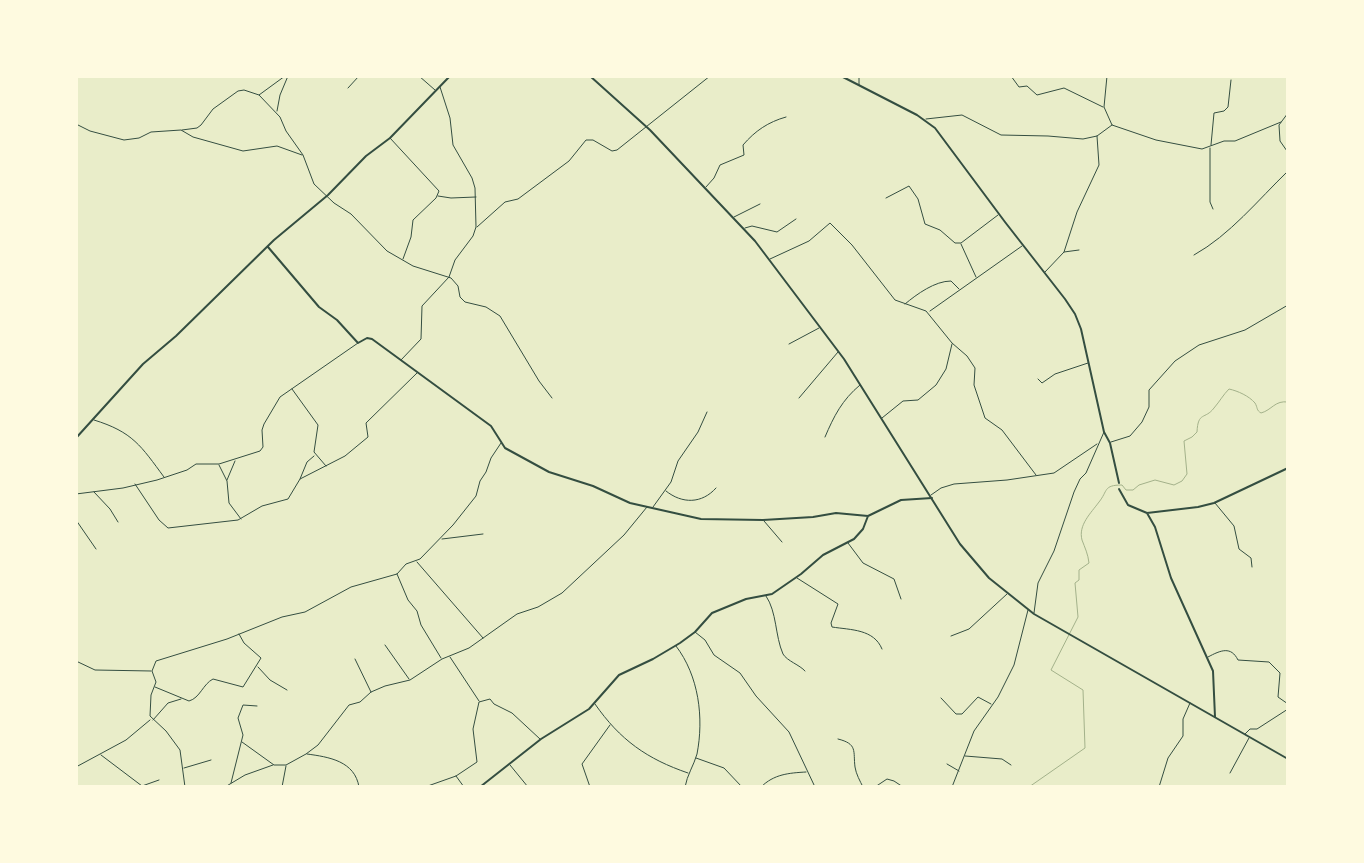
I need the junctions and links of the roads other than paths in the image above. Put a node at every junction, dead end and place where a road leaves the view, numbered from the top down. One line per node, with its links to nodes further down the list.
1 (287, 76): 16 (street); 18 (street)
2 (359, 76): 14 (street)
3 (419, 76): 15 (street)
4 (450, 76): 13 (street)
5 (590, 76): 25 (street)
6 (710, 76): 25 (street)
7 (841, 76): 12 (street)
8 (859, 76): 12 (street)
9 (1011, 76): 17 (street)
10 (1107, 76): 17 (street)
11 (1231, 80): 29 (street)
12 (859, 85): 21 (street)
13 (440, 86): 15 (street); 36 (street)
14 (348, 88)
15 (435, 90): 28 (street)
16 (259, 96): 18 (street); 26 (street)
17 (1104, 107): 24 (street)
18 (277, 112): 30 (street)
19 (1288, 113): 22 (street)
20 (786, 117): 33 (street)
21 (925, 120): 27 (street); 40 (street)
22 (1280, 122): 29 (street); 31 (street)
23 (76, 124): 26 (street)
24 (1112, 125): 27 (street); 29 (street)
25 (646, 126): 33 (street); 43 (street)
26 (181, 130): 30 (street)
27 (1097, 136): 49 (street)
28 (390, 138): 34 (street); 35 (street)
29 (1210, 147): 39 (street)
30 (303, 155): 34 (street)
31 (1288, 166)
32 (1288, 171): 50 (street)
33 (706, 187): 41 (street)
34 (328, 195): 47 (street); 51 (street)
35 (437, 196): 36 (street); 51 (street)
36 (476, 197): 43 (street)
37 (886, 198): 45 (street)
38 (760, 204): 41 (street)
39 (1214, 209)
40 (999, 214): 45 (street); 46 (street)
41 (734, 217): 44 (street)
42 (796, 219): 44 (street)
43 (476, 227): 54 (street)
44 (744, 229): 52 (street)
45 (961, 243): 55 (street)
46 (1022, 245): 53 (street); 55 (street)
47 (268, 247): 61 (street); 74 (street)
48 (1079, 250): 49 (street)
49 (1064, 252): 53 (street)
50 (1194, 256)
51 (403, 260): 54 (street)
52 (770, 260): 58 (street); 60 (street)
53 (1044, 273): 66 (street)
54 (449, 277): 65 (street); 71 (street)
55 (976, 277): 56 (street)
56 (960, 290): 58 (street); 59 (street)
57 (1288, 304): 79 (street)
58 (905, 305): 59 (street)
59 (928, 312): 62 (street)
60 (821, 327): 63 (street); 64 (street)
61 (358, 343): 65 (street); 70 (street)
62 (952, 343): 75 (street); 87 (street)
63 (789, 344)
64 (838, 351): 69 (street); 72 (street)
65 (400, 360): 67 (street)
66 (1089, 362): 68 (street); 76 (street)
67 (417, 372): 80 (street); 85 (street)
68 (1038, 379)
69 (860, 385): 75 (street); 77 (street)
70 (291, 389): 82 (street); 83 (street)
71 (552, 398)
72 (800, 398)
73 (707, 412): 95 (street)
74 (93, 419): 78 (street); 88 (street)
75 (881, 419): 98 (street)
76 (1104, 432): 79 (street); 81 (street)
77 (825, 437)
78 (76, 438)
79 (1110, 442): 91 (street)
80 (502, 443): 100 (street); 109 (street)
81 (1098, 444): 87 (street); 121 (street)
82 (315, 456): 85 (street); 89 (street)
83 (235, 460): 84 (street); 90 (street)
84 (219, 464): 88 (street); 90 (street)
85 (326, 466): 89 (street)
86 (1288, 468): 99 (street)
87 (1036, 475): 98 (street)
88 (165, 477): 92 (street)
89 (300, 479): 104 (street)
90 (227, 481): 104 (street)
91 (1119, 483): 94 (street)
92 (136, 484): 96 (street); 104 (street)
93 (716, 488): 95 (street)
94 (1119, 489): 102 (street)
95 (666, 490): 101 (street)
96 (93, 491): 97 (street); 107 (street)
97 (76, 494)
98 (931, 497): 103 (street); 117 (street)
99 (1214, 503): 102 (street); 114 (street)
100 (647, 507): 101 (street); 125 (street)
101 (653, 507): 106 (street)
102 (1147, 513): 130 (street)
103 (868, 516): 106 (street); 111 (street)
104 (241, 519)
105 (76, 520): 112 (street)
106 (763, 520): 110 (street)
107 (118, 522)
108 (483, 534): 109 (street)
109 (442, 539): 113 (street)
110 (782, 542)
111 (848, 543): 116 (street); 119 (street)
112 (96, 549)
113 (416, 561): 115 (street); 125 (street)
114 (1252, 567)
115 (397, 574): 123 (street); 131 (street)
116 (796, 577): 118 (street); 128 (street)
117 (1007, 594): 120 (street); 124 (street)
118 (766, 595): 122 (street); 136 (street)
119 (901, 599)
120 (1028, 610): 121 (street); 148 (street)
121 (1033, 613): 145 (street)
122 (695, 632): 127 (street); 171 (street)
123 (239, 634): 134 (street); 135 (street)
124 (951, 636)
125 (484, 638): 129 (street)
126 (385, 644): 137 (street)
127 (676, 646): 144 (street); 161 (street)
128 (882, 649)
129 (450, 657): 131 (street); 143 (street)
130 (1208, 657): 146 (street); 150 (street)
131 (442, 659): 137 (street)
132 (355, 660): 140 (street)
133 (76, 661): 135 (street)
134 (258, 666): 139 (street); 141 (street)
135 (152, 671): 138 (street)
136 (805, 671)
137 (409, 680): 140 (street)
138 (155, 687): 141 (street); 151 (street)
139 (287, 690)
140 (371, 692): 159 (street)
141 (181, 698): 151 (street)
142 (940, 698): 148 (street)
143 (479, 702): 155 (street); 175 (street)
144 (595, 703): 152 (street); 155 (street)
145 (1190, 703): 150 (street); 195 (street)
146 (1288, 704)
147 (257, 706): 157 (street)
148 (992, 706): 160 (street)
149 (1288, 709): 153 (street)
150 (1215, 717): 153 (street)
151 (152, 720): 158 (street); 170 (street)
152 (611, 725): 173 (street); 186 (street)
153 (1245, 734): 154 (street)
154 (1250, 737): 162 (street); 174 (street)
155 (541, 739): 164 (street)
156 (838, 739): 191 (street)
157 (242, 742): 166 (street); 177 (street)
158 (101, 754): 169 (street); 176 (street)
159 (306, 754): 167 (street); 181 (street)
160 (964, 756): 168 (street); 172 (street)
161 (696, 758): 173 (street); 188 (street)
162 (1288, 759)
163 (211, 760): 170 (street)
164 (509, 764): 184 (street); 185 (street)
165 (947, 764): 172 (street)
166 (274, 765): 167 (street); 177 (street)
167 (286, 765): 180 (street)
168 (1011, 766)
169 (76, 767)
170 (183, 768): 178 (street)
171 (807, 772): 189 (street); 190 (street)
172 (959, 772): 194 (street)
173 (688, 773): 187 (street)
174 (1230, 773)
175 (456, 776): 182 (street); 183 (street)
176 (159, 780)
177 (231, 783): 179 (street)
178 (185, 787)
179 (225, 787)
180 (282, 787)
181 (359, 787)
182 (425, 787)
183 (464, 787)
184 (480, 787)
185 (528, 787)
186 (590, 787)
187 (685, 787)
188 (742, 787)
189 (761, 787)
190 (815, 787)
191 (863, 787)
192 (875, 787): 193 (street)
193 (903, 787)
194 (952, 787)
195 (1159, 787)

